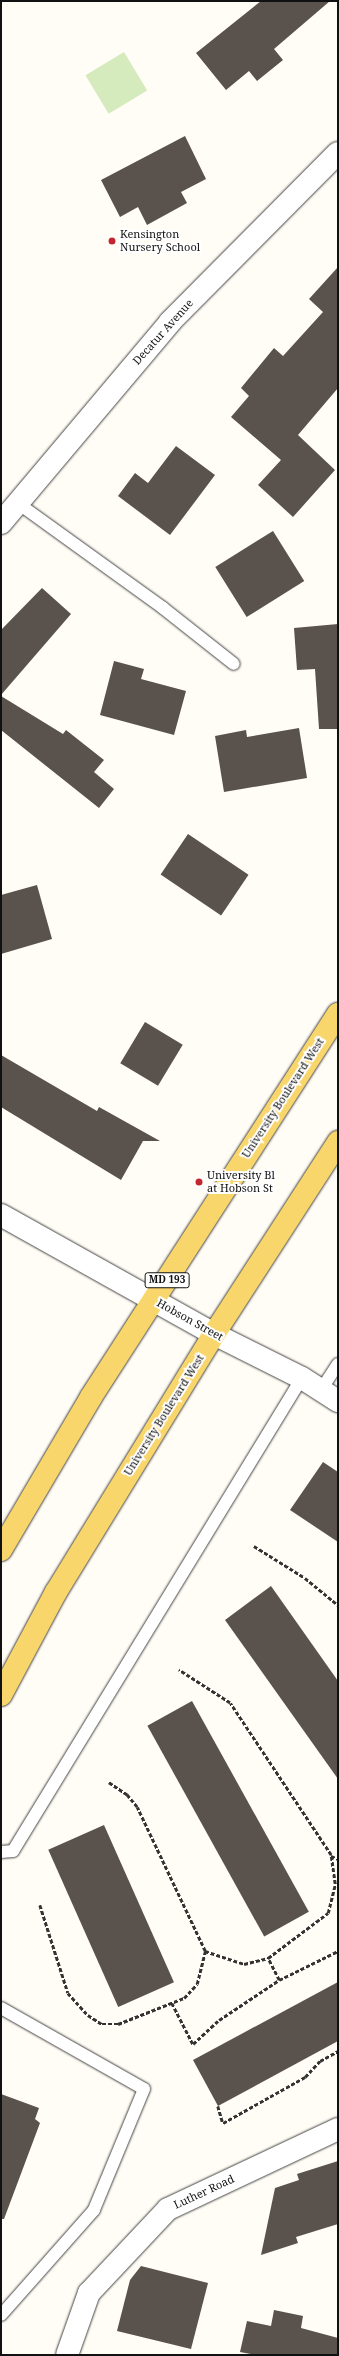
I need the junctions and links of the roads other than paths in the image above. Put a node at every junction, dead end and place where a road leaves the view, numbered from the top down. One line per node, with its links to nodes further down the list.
1 (338, 153): 2 (street, Decatur Avenue)
2 (18, 504): 3 (street, Decatur Avenue); 4 (lane)
3 (1, 523)
4 (234, 664)
5 (338, 1014): 8 (main road, University Boulevard West / MD 193)
6 (338, 1142): 9 (main road, University Boulevard West)
7 (1, 1215): 8 (street, Hobson Street)
8 (154, 1300): 9 (street, Hobson Street); 13 (main road, University Boulevard West / MD 193)
9 (214, 1334): 11 (street, Hobson Street); 14 (main road, University Boulevard West)
10 (338, 1364): 12 (lane)
11 (302, 1378): 12 (street, Hobson Street); 15 (lane)
12 (329, 1396)
13 (1, 1550)
14 (1, 1695)
15 (1, 1852)
16 (1, 2008): 18 (lane)
17 (338, 2129): 19 (street, Luther Road)
18 (1, 2315)
19 (67, 2355)

